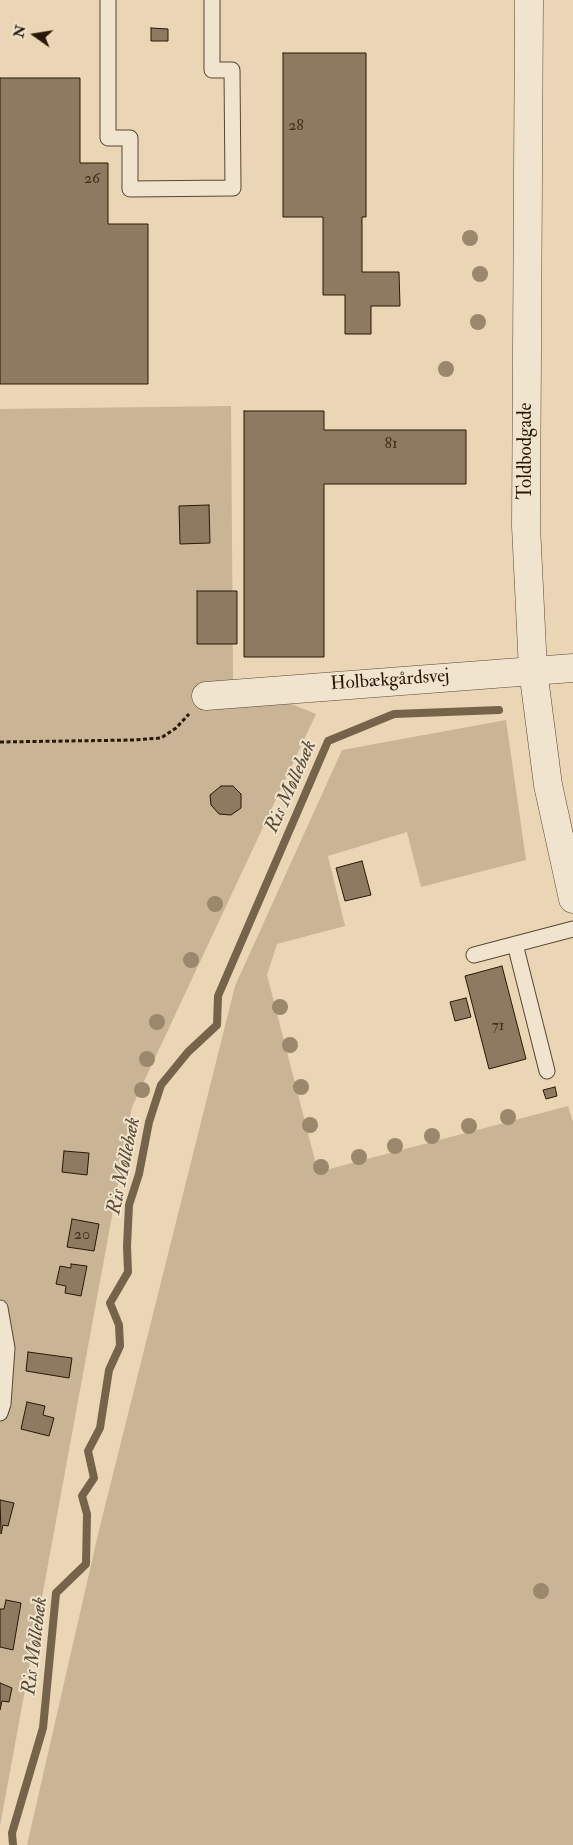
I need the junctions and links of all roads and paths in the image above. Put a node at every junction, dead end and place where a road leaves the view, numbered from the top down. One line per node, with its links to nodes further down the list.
1 (108, 0): 2 (lane)
2 (212, 0)
3 (528, 0): 5 (street, Toldbodgade)
4 (573, 668): 5 (street, Holbækgårdsvej)
5 (533, 670): 6 (street, Holbækgårdsvej); 8 (street, Toldbodgade)
6 (206, 696): 7 (path)
7 (0, 742)
8 (573, 899)
9 (573, 929): 10 (lane)
10 (515, 944): 11 (lane); 12 (lane)
11 (474, 955)
12 (547, 1071)
13 (0, 1308): 14 (lane)
14 (0, 1413)

